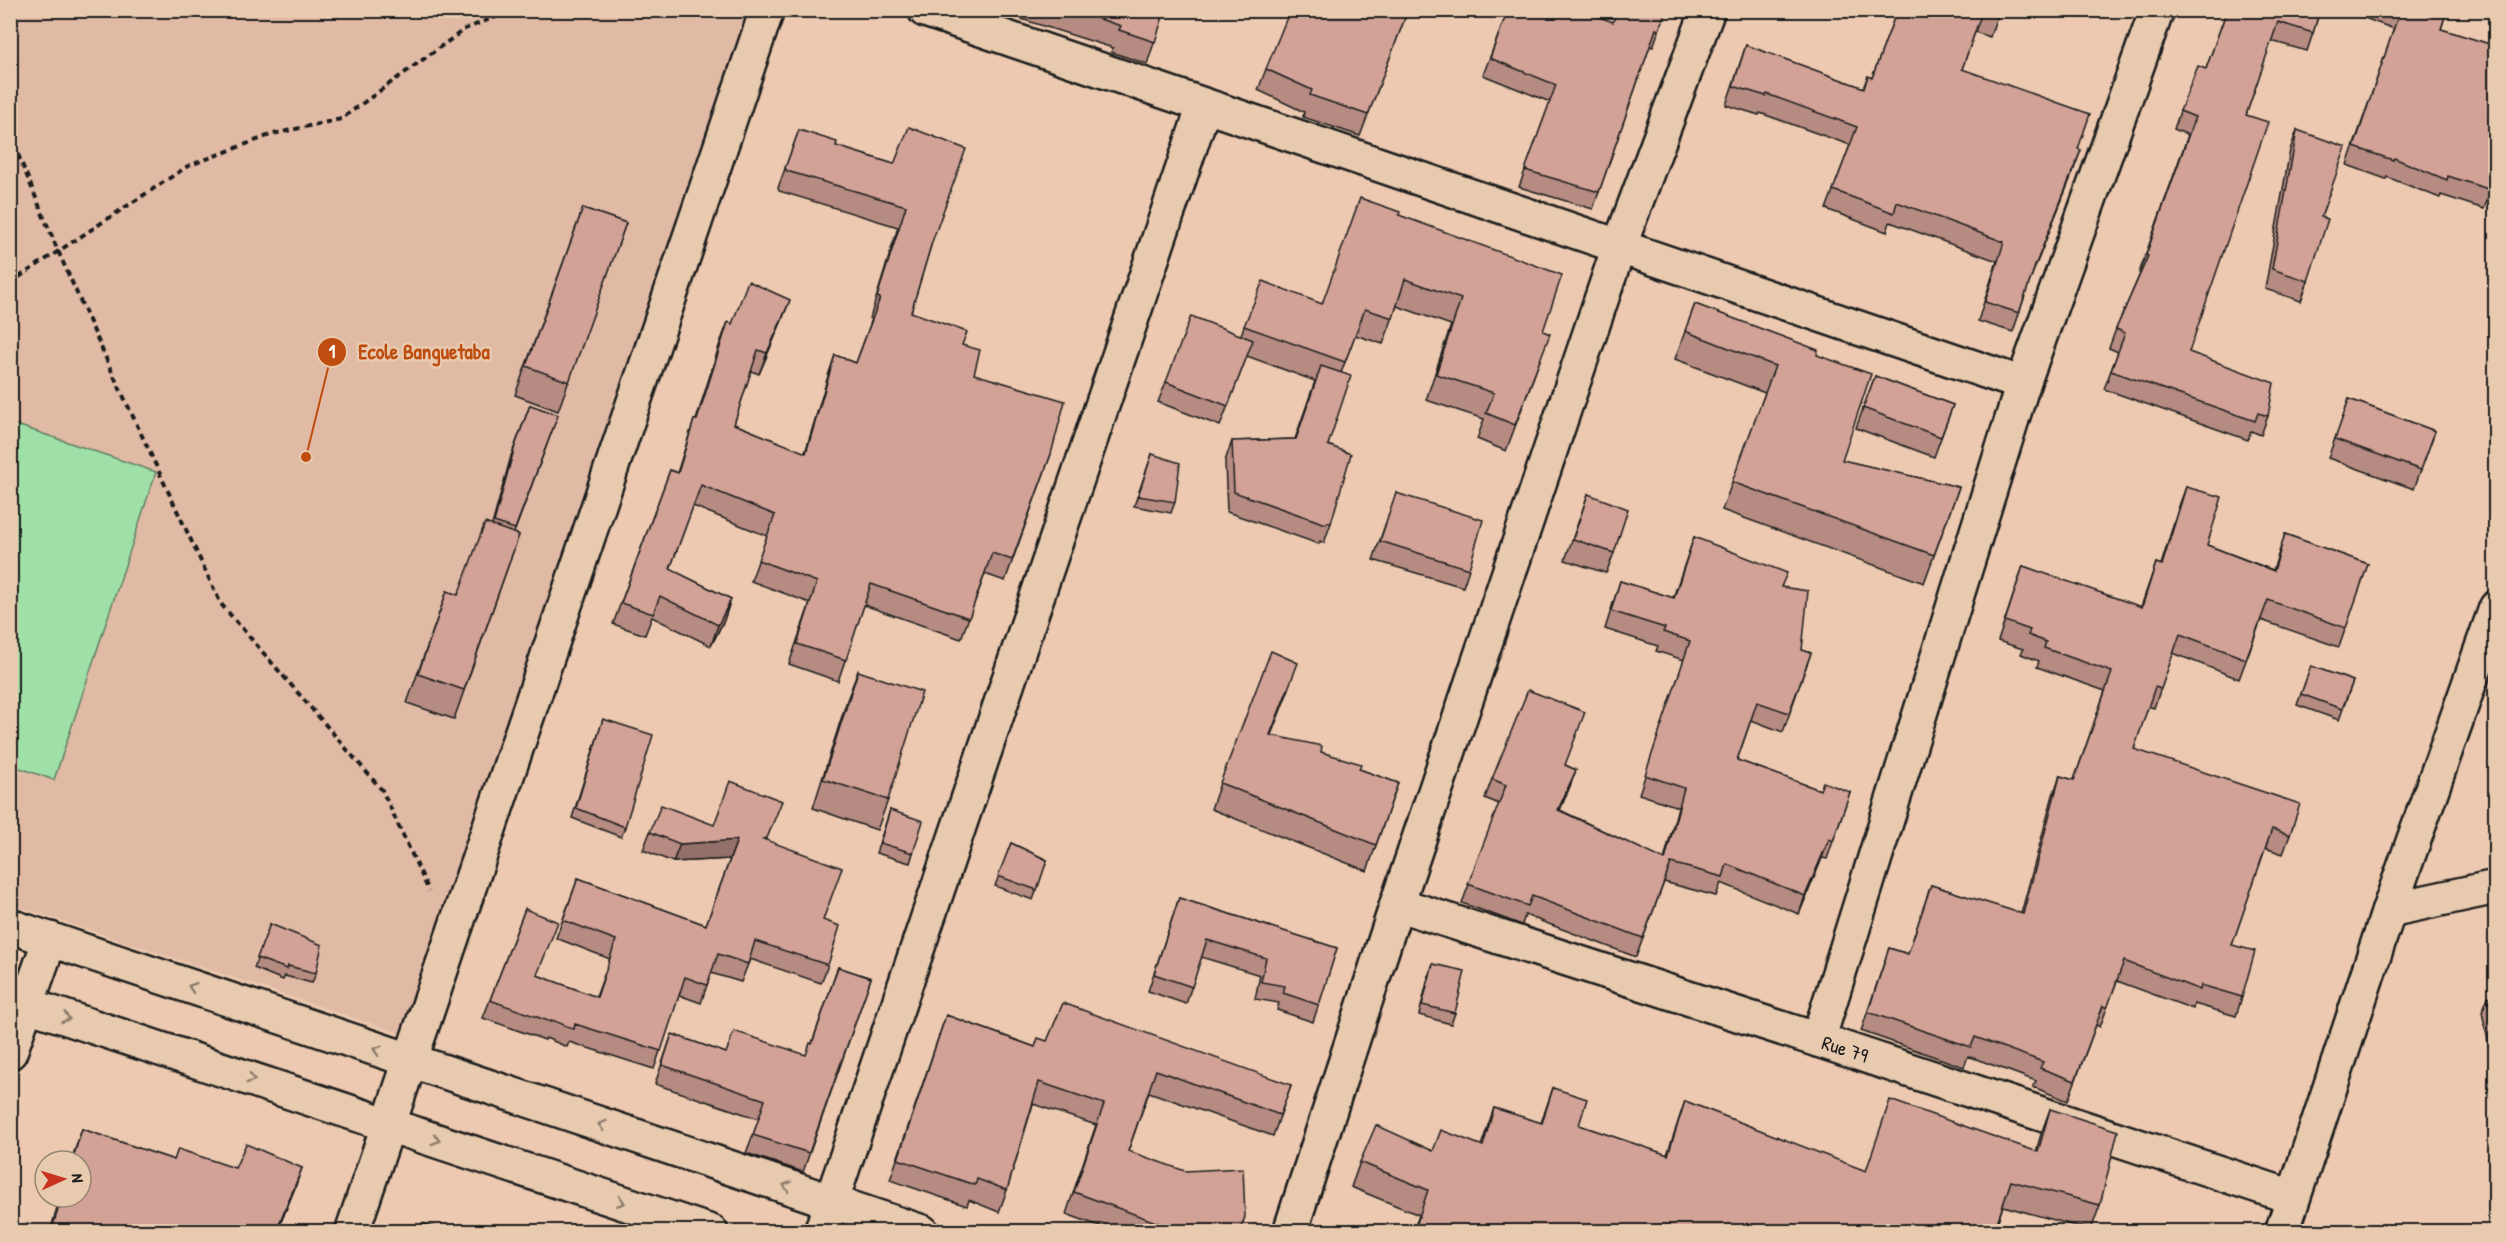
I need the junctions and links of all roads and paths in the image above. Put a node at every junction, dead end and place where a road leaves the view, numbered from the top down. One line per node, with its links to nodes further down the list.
1 (513, 10): 9 (path)
2 (767, 10): 22 (street)
3 (925, 10): 6 (street)
4 (1708, 10): 8 (street)
5 (2157, 10): 11 (street)
6 (1204, 106): 8 (street); 25 (street)
7 (10, 135): 9 (path)
8 (1619, 247): 11 (street); 15 (street)
9 (58, 251): 10 (path); 14 (path)
10 (10, 282)
11 (2023, 384): 20 (street)
12 (2496, 608): 16 (street)
13 (2496, 887): 16 (street)
14 (430, 895)
15 (1397, 904): 20 (street, Rue 79); 30 (street)
16 (2389, 910): 24 (street)
17 (10, 926): 18 (street)
18 (50, 939): 19 (street); 22 (street, one-way to 18)
19 (19, 1002): 21 (street); 23 (street, one-way to 23)
20 (1818, 1040): 24 (street, Rue 79)
21 (10, 1052)
22 (410, 1061): 23 (street); 25 (street, one-way to 22)
23 (388, 1124): 26 (street); 27 (street, one-way to 27)
24 (2292, 1197): 31 (street)
25 (832, 1201): 28 (street); 29 (street)
26 (352, 1232)
27 (711, 1232)
28 (821, 1232)
29 (922, 1232)
30 (1290, 1232)
31 (2282, 1232)

